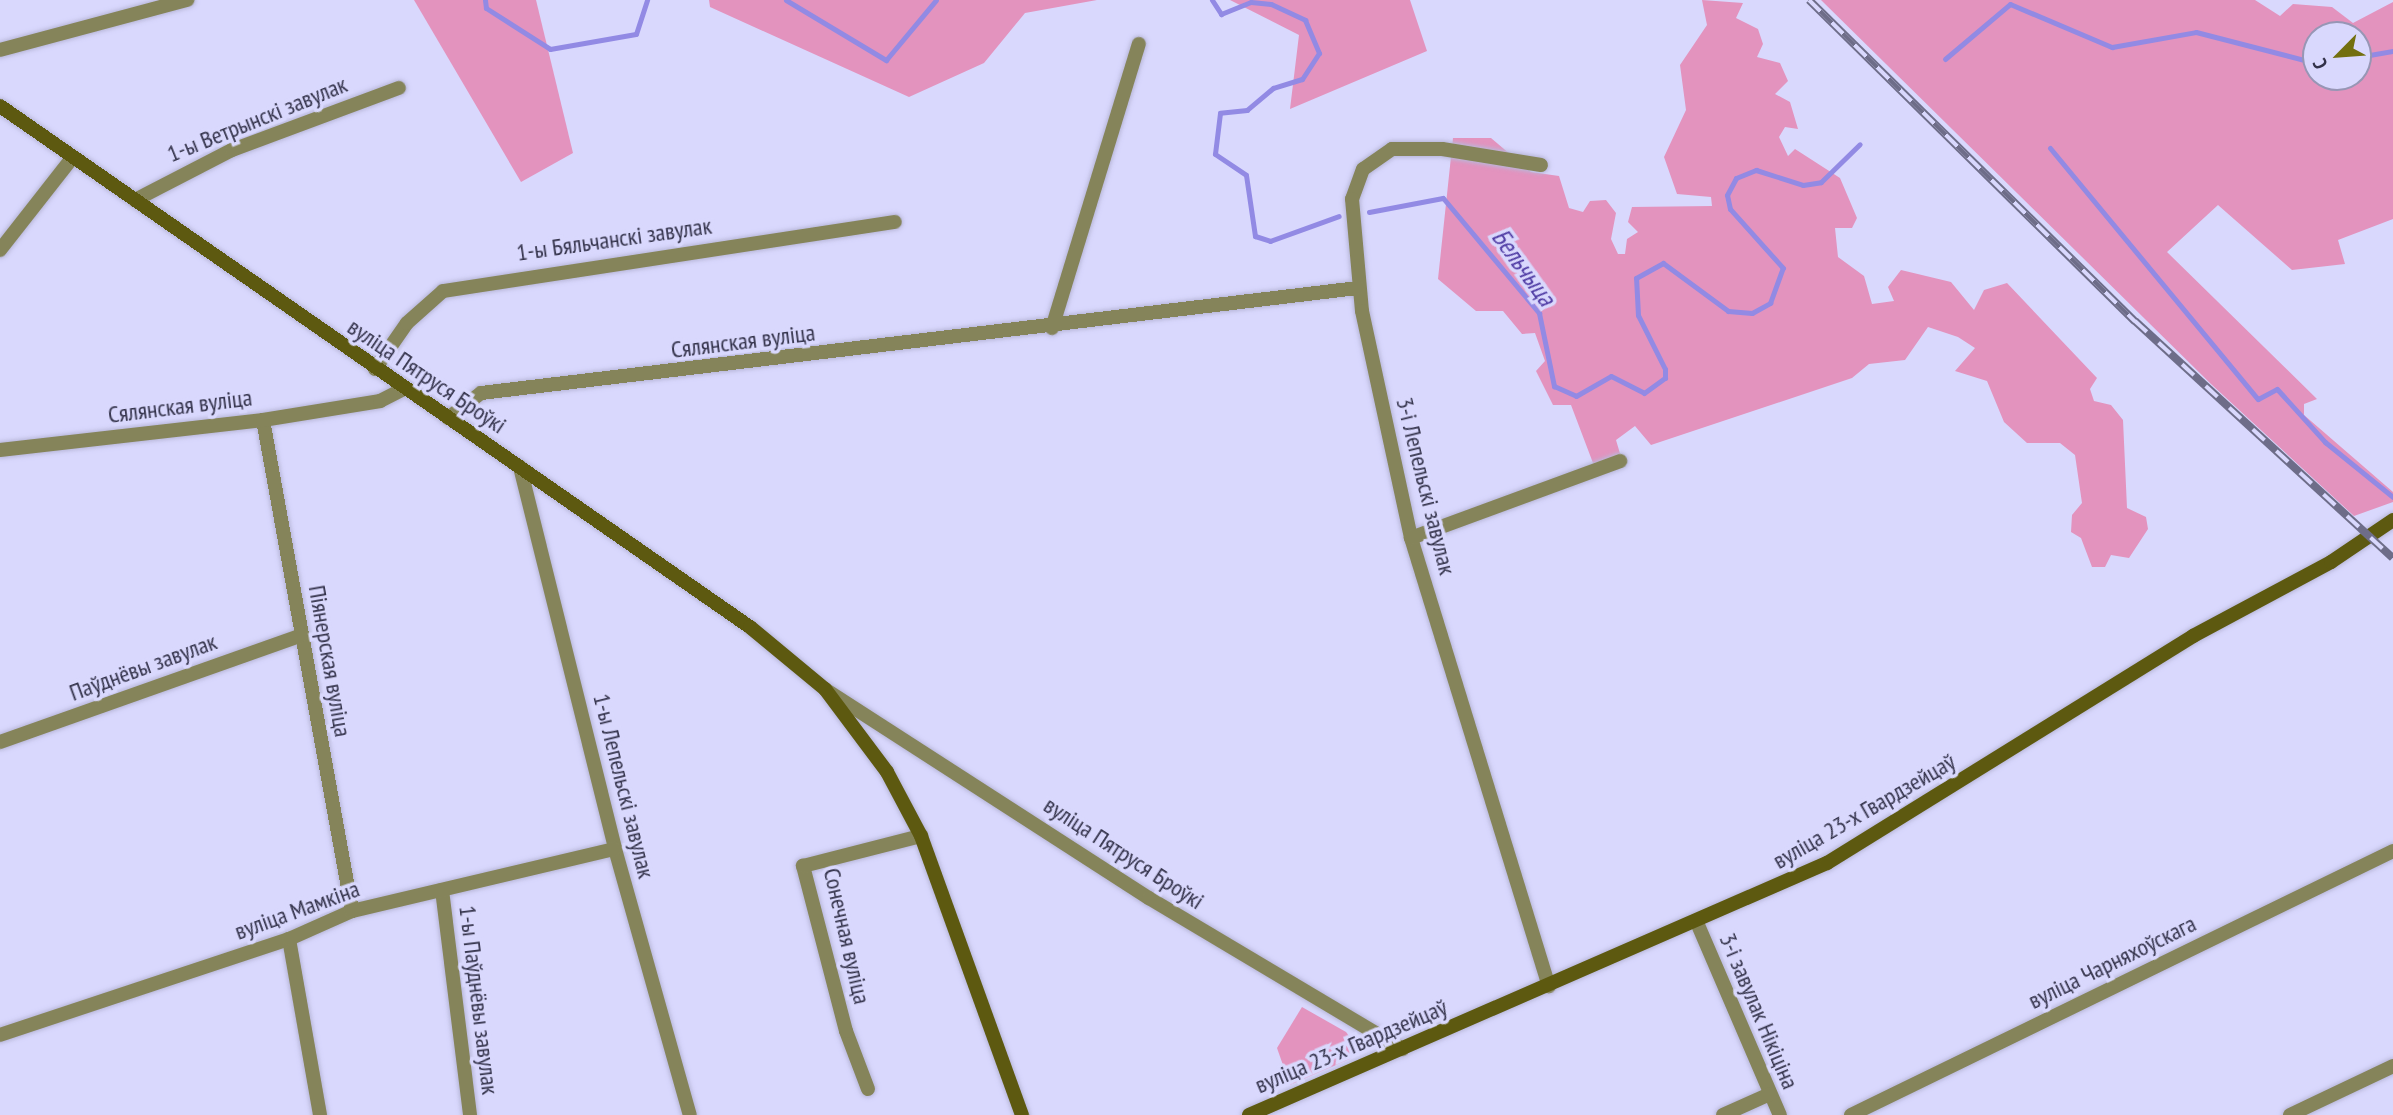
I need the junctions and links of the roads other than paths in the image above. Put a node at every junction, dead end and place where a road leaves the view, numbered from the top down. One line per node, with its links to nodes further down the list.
1 (187, 0): 3 (street)
2 (1139, 44): 12 (street)
3 (0, 50)
4 (399, 88): 8 (street, 1-ы Ветрынскі завулак)
5 (0, 106): 6 (main road, вуліца Пятруся Броўкі)
6 (73, 157): 8 (main road, вуліца Пятруся Броўкі); 10 (street)
7 (1541, 165): 11 (street, 3-і Лепельскі завулак)
8 (135, 200): 13 (main road, вуліца Пятруся Броўкі)
9 (895, 222): 13 (street, 1-ы Бяльчанскі завулак)
10 (0, 250)
11 (1359, 288): 12 (street, Сялянская вуліца); 21 (street, 3-і Лепельскі завулак)
12 (1052, 328): 15 (street, Сялянская вуліца)
13 (375, 369): 14 (main road, вуліца Пятруся Броўкі)
14 (404, 389): 15 (main road, вуліца Пятруся Броўкі); 16 (street, Сялянская вуліца)
15 (448, 418): 19 (main road, вуліца Пятруся Броўкі)
16 (263, 420): 17 (street, Сялянская вуліца); 22 (street, Піянерская вуліца)
17 (0, 450)
18 (1619, 461): 21 (street)
19 (520, 467): 23 (main road, вуліца Пятруся Броўкі); 26 (street, 1-ы Лепельскі завулак)
20 (2393, 520): 30 (main road, вуліца 23-х Гвардзейцаў)
21 (1411, 538): 32 (street, 3-і Лепельскі завулак)
22 (302, 635): 24 (street, Паўднёвы завулак); 29 (street, Піянерская вуліца)
23 (825, 689): 25 (main road, вуліца Пятруся Броўкі); 34 (street, вуліца Пятруся Броўкі)
24 (0, 742)
25 (921, 836): 36 (street, Сонечная вуліца); 41 (main road, вуліца Пятруся Броўкі)
26 (615, 849): 28 (street, вуліца Мамкіна); 40 (street, 1-ы Лепельскі завулак)
27 (2393, 851): 45 (street, вуліца Чарняхоўскага)
28 (442, 890): 29 (street, вуліца Мамкіна); 39 (street, 1-ы Паўднёвы завулак)
29 (352, 911): 31 (street, вуліца Мамкіна)
30 (1698, 925): 32 (main road, вуліца 23-х Гвардзейцаў); 37 (street, 3-і завулак Нікіціна)
31 (289, 939): 33 (street, вуліца Мамкіна); 38 (street)
32 (1549, 986): 34 (main road, вуліца 23-х Гвардзейцаў)
33 (0, 1035)
34 (1402, 1049): 42 (main road, вуліца 23-х Гвардзейцаў)
35 (2393, 1066): 46 (street)
36 (869, 1089)
37 (1770, 1094): 43 (street); 44 (street, 3-і завулак Нікіціна)
38 (320, 1115)
39 (470, 1115)
40 (690, 1115)
41 (1022, 1115)
42 (1248, 1115)
43 (1723, 1115)
44 (1780, 1115)
45 (1851, 1115)
46 (2290, 1115)

